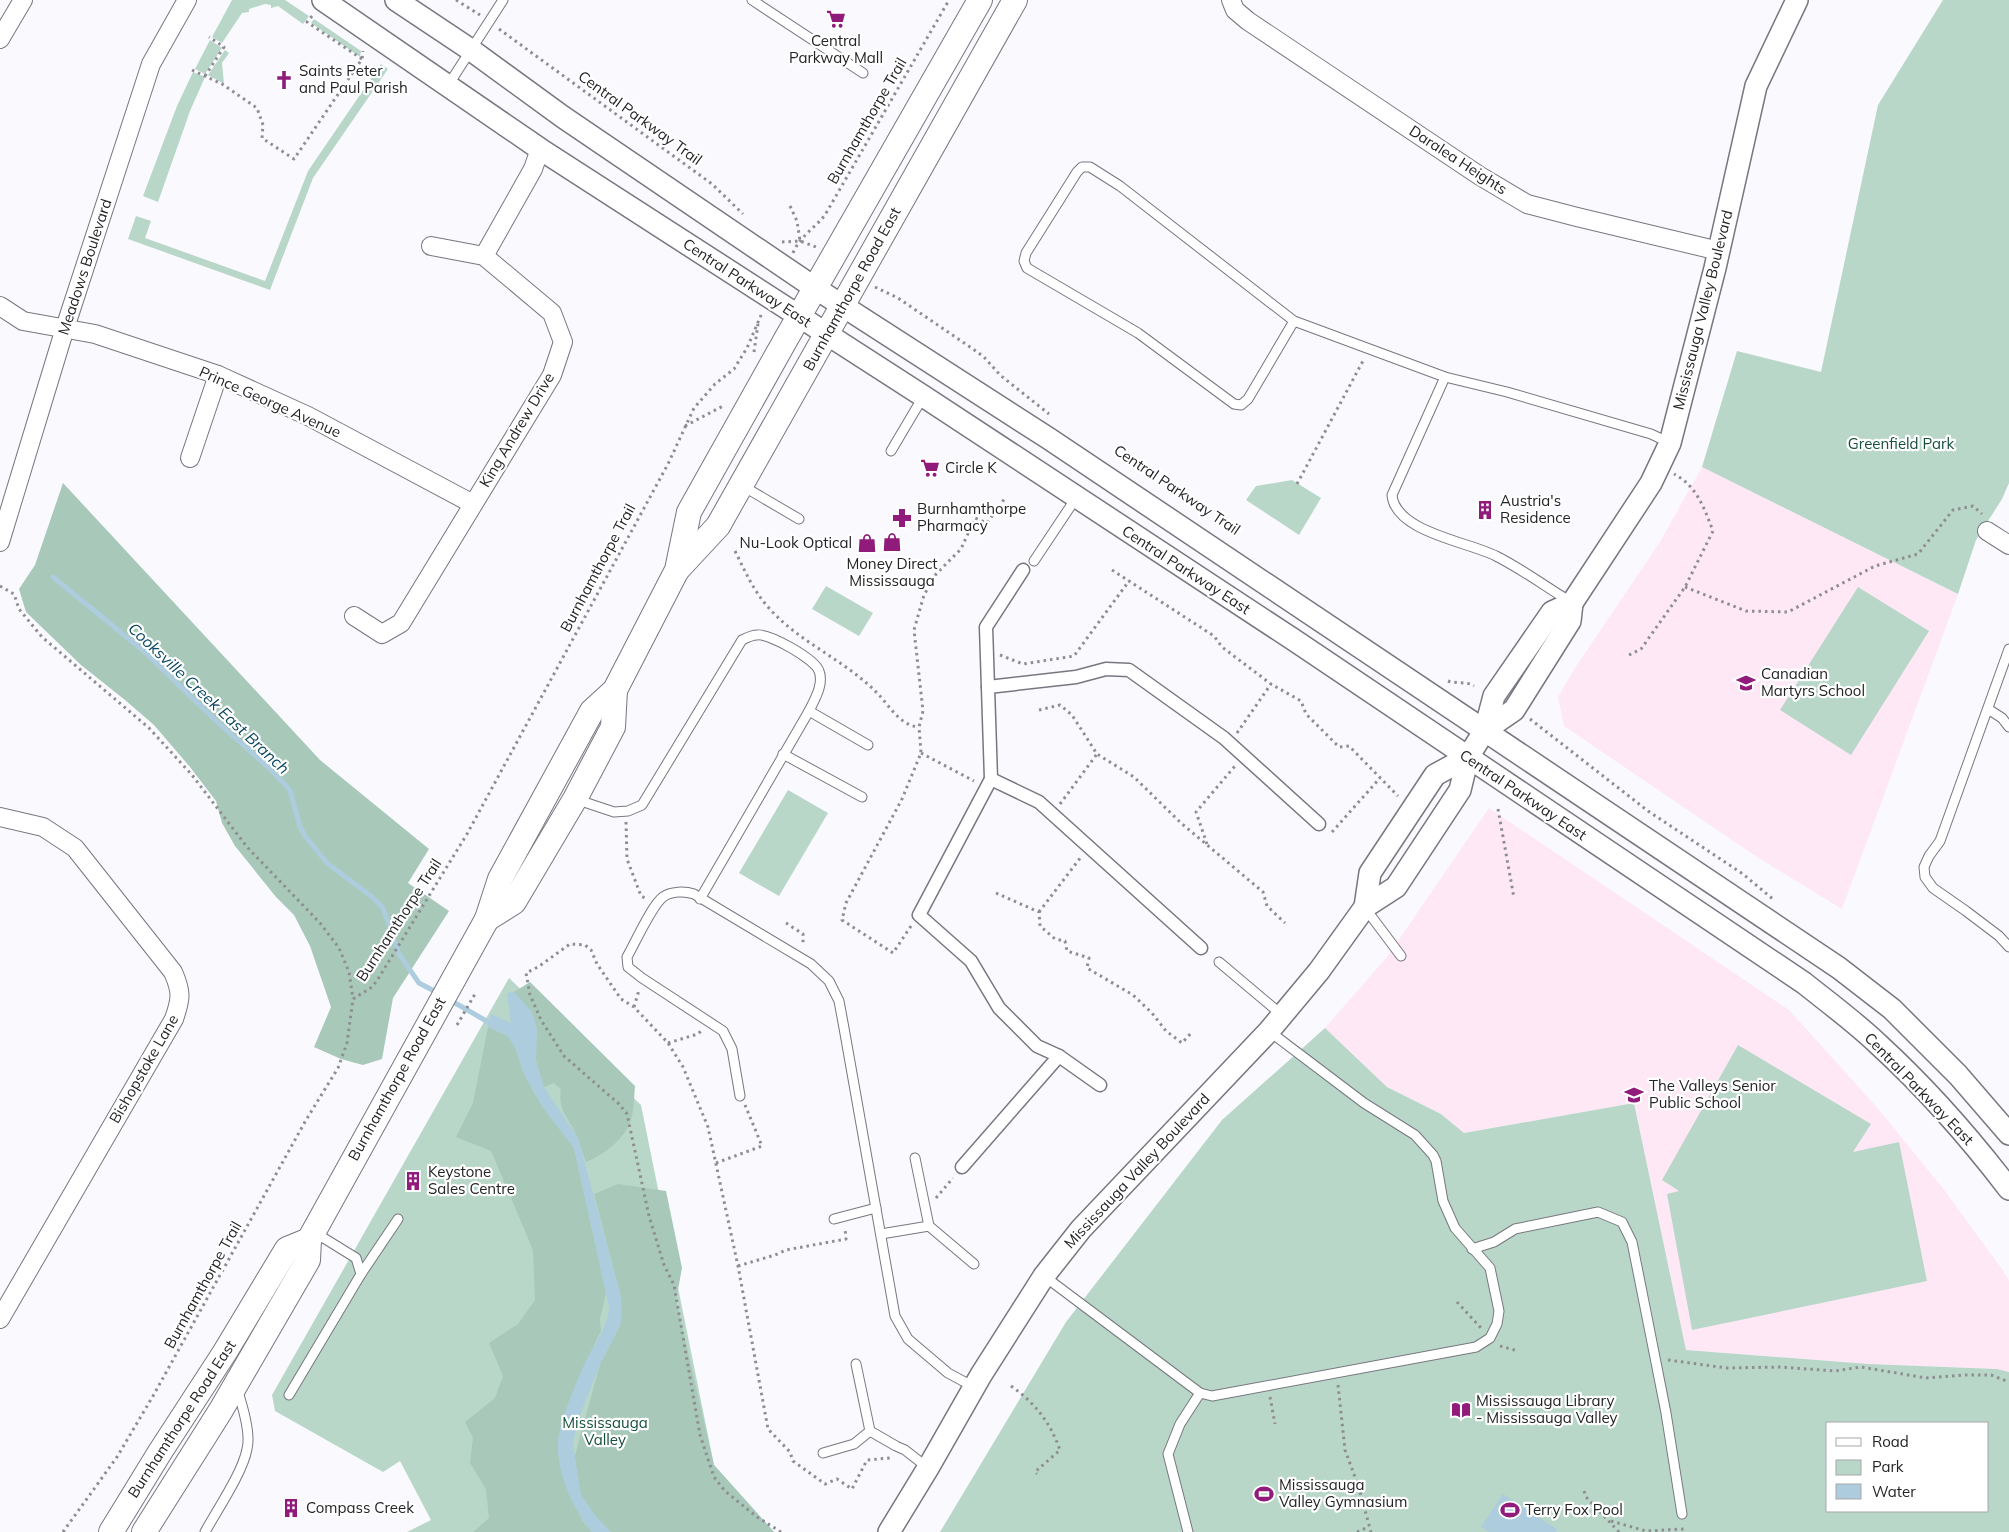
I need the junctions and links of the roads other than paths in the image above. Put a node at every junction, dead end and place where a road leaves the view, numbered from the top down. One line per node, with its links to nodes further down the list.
1 (22, 0): 11 (street)
2 (187, 0): 24 (street, Meadows Boulevard)
3 (396, 0): 12 (street)
4 (503, 0): 12 (lane)
5 (752, 0): 13 (lane)
6 (980, 0): 19 (main road, Burnhamthorpe Road East)
7 (1015, 0): 20 (main road, Burnhamthorpe Road East)
8 (1231, 0): 17 (street, Daralea Heights)
9 (1797, 0): 17 (street, Mississauga Valley Boulevard)
10 (318, 8): 14 (street, Central Parkway East)
11 (0, 39)
12 (471, 50): 14 (lane); 19 (street)
13 (863, 73)
14 (447, 87): 15 (street, Central Parkway East)
15 (540, 149): 18 (street); 22 (street, Central Parkway East)
16 (430, 246): 18 (street)
17 (1719, 251): 29 (street, Mississauga Valley Boulevard)
18 (484, 256): 34 (street, King Andrew Drive)
19 (815, 288): 20 (street); 22 (main road, Burnhamthorpe Road East)
20 (843, 305): 25 (main road, Burnhamthorpe Road East); 50 (street)
21 (0, 306): 24 (street, Prince George Avenue)
22 (798, 317): 25 (street, Central Parkway East); 40 (main road, Burnhamthorpe Road East)
23 (1294, 321): 23 (lane); 27 (lane)
24 (65, 328): 26 (street, Prince George Avenue); 37 (street, Meadows Boulevard)
25 (827, 334): 28 (street, Central Parkway East); 32 (main road, Burnhamthorpe Road East)
26 (218, 376): 31 (street); 34 (street, Prince George Avenue)
27 (1444, 377): 29 (lane); 42 (lane)
28 (923, 396): 30 (lane); 33 (street, Central Parkway East)
29 (1670, 443): 42 (street, Mississauga Valley Boulevard)
30 (891, 450)
31 (190, 458)
32 (741, 485): 35 (lane); 40 (main road, Burnhamthorpe Road East)
33 (1076, 498): 39 (lane); 53 (street, Central Parkway East)
34 (473, 504): 43 (street, King Andrew Drive)
35 (799, 519)
36 (1987, 531): 38 (street)
37 (0, 542)
38 (2009, 545)
39 (1034, 561)
40 (677, 570): 46 (main road, Burnhamthorpe Road East)
41 (1023, 570): 45 (street)
42 (1572, 602): 50 (street, Mississauga Valley Boulevard)
43 (354, 616)
44 (2009, 649): 47 (lane)
45 (988, 688): 54 (street); 58 (street)
46 (616, 690): 56 (main road, Burnhamthorpe Road East); 61 (main road, Burnhamthorpe Road East)
47 (1988, 709): 49 (lane); 62 (lane)
48 (810, 711): 51 (lane); 52 (lane); 56 (lane)
49 (2009, 727)
50 (1485, 730): 53 (street, Mississauga Valley Boulevard); 70 (street)
51 (868, 745)
52 (783, 754): 55 (lane); 59 (lane)
53 (1468, 757): 60 (street, Mississauga Valley Boulevard); 60 (street, Mississauga Valley Boulevard); 73 (street, Central Parkway East)
54 (992, 779): 63 (street); 67 (street)
55 (862, 798)
56 (575, 799): 61 (main road, Burnhamthorpe Road East)
57 (0, 817): 84 (street, Bishopstoke Lane)
58 (1319, 824)
59 (700, 898): 69 (lane); 74 (lane)
60 (1365, 907): 64 (lane); 66 (street, Mississauga Valley Boulevard)
61 (487, 919): 79 (main road, Burnhamthorpe Road East)
62 (2009, 947)
63 (1201, 948)
64 (1401, 956)
65 (1219, 962): 66 (lane)
66 (1276, 1023): 80 (lane); 83 (street, Mississauga Valley Boulevard)
67 (1059, 1056): 68 (street); 72 (street)
68 (1100, 1084)
69 (740, 1096)
70 (2009, 1134)
71 (915, 1158): 77 (lane)
72 (962, 1167)
73 (2009, 1189)
74 (876, 1208): 76 (lane); 78 (lane)
75 (398, 1219): 82 (lane)
76 (834, 1219)
77 (929, 1226): 78 (lane); 81 (lane)
78 (881, 1234): 87 (lane)
79 (311, 1236): 82 (lane); 86 (main road, Burnhamthorpe Road East); 94 (main road, Burnhamthorpe Road East)
80 (1472, 1249): 88 (lane); 93 (lane)
81 (974, 1264)
82 (361, 1274): 89 (lane)
83 (1044, 1276): 87 (street, Mississauga Valley Boulevard); 88 (lane)
84 (0, 1319)
85 (856, 1364): 90 (lane)
86 (236, 1384): 95 (main road, Burnhamthorpe Road East); 96 (lane)
87 (974, 1387): 92 (street, Mississauga Valley Boulevard)
88 (1200, 1393): 98 (lane)
89 (289, 1395)
90 (870, 1431): 91 (lane); 92 (lane)
91 (823, 1453)
92 (928, 1468): 97 (street, Mississauga Valley Boulevard)
93 (1682, 1514)
94 (111, 1532)
95 (144, 1532)
96 (205, 1532)
97 (889, 1532)
98 (1188, 1532)

